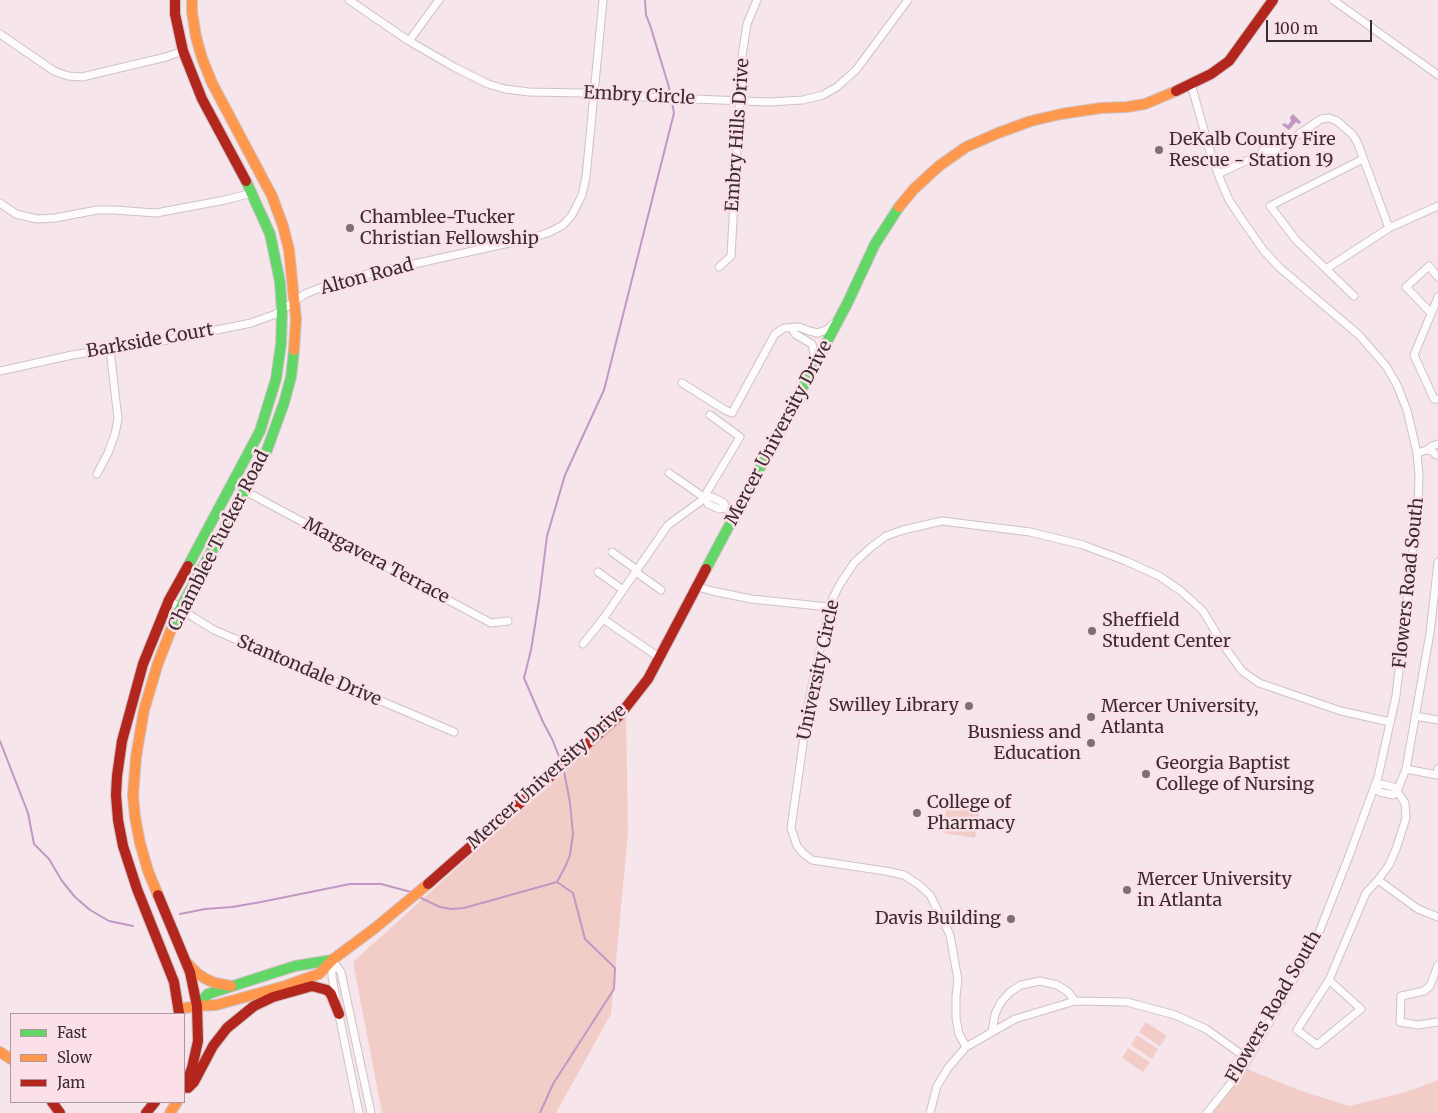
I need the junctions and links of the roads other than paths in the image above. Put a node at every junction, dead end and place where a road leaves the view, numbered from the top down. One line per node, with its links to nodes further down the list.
1 (175, 0): 12 (main road, Chamblee Tucker Road)
2 (192, 0): 28 (main road, Chamblee Tucker Road)
3 (349, 0): 11 (street, Embry Circle)
4 (439, 0): 11 (street)
5 (603, 0): 15 (street, Alton Road)
6 (756, 0): 16 (street, Embry Hills Drive)
7 (908, 0): 16 (street, Embry Circle)
8 (1273, 0): 14 (main road, Mercer University Drive)
9 (1333, 0): 13 (street)
10 (0, 34): 12 (street)
11 (409, 41): 15 (street, Embry Circle)
12 (183, 51): 19 (main road, Chamblee Tucker Road)
13 (1438, 75)
14 (1191, 84): 18 (street, Flowers Road South); 31 (main road, Mercer University Drive)
15 (594, 95): 16 (street, Embry Circle); 28 (street, Alton Road)
16 (739, 101): 23 (street, Embry Hills Drive)
17 (1363, 159): 18 (street); 22 (street); 24 (street)
18 (1218, 174): 43 (street, Flowers Road South)
19 (252, 193): 20 (street); 29 (main road, Chamblee Tucker Road)
20 (0, 203)
21 (1438, 206): 22 (street)
22 (1390, 228): 24 (street)
23 (719, 267)
24 (1326, 269): 26 (street)
25 (1438, 277): 30 (street)
26 (1354, 296)
27 (1438, 296): 30 (street)
28 (295, 300): 29 (street, Barkside Court); 46 (main road, Chamblee Tucker Road)
29 (282, 311): 35 (street, Barkside Court); 56 (main road, Chamblee Tucker Road)
30 (1430, 313): 39 (street)
31 (838, 320): 33 (street); 36 (main road, Mercer University Drive)
32 (792, 328): 33 (street); 34 (street); 38 (street)
33 (812, 332): 34 (street)
34 (808, 341): 36 (street)
35 (110, 348): 37 (street, Barkside Court); 45 (street)
36 (816, 363): 48 (main road, Mercer University Drive)
37 (0, 371)
38 (682, 384)
39 (1438, 399)
40 (710, 414): 47 (street)
41 (1438, 444): 42 (street)
42 (1434, 452): 43 (street)
43 (1417, 453): 66 (street, Flowers Road South)
44 (669, 473): 47 (street)
45 (97, 474)
46 (245, 491): 58 (main road, Chamblee Tucker Road); 60 (street, Margavera Terrace)
47 (705, 498): 48 (street); 51 (street)
48 (737, 513): 53 (main road, Mercer University Drive)
49 (612, 552): 51 (street)
50 (1438, 562): 61 (street)
51 (636, 571): 54 (street); 55 (street)
52 (598, 572): 54 (street)
53 (698, 586): 57 (street); 63 (main road, Mercer University Drive)
54 (623, 590): 59 (street)
55 (661, 590)
56 (169, 600): 58 (street, Stantondale Drive); 81 (main road, Chamblee Tucker Road)
57 (829, 607): 66 (street, University Circle); 85 (street, University Circle)
58 (180, 609): 67 (street, Stantondale Drive); 75 (main road, Chamblee Tucker Road)
59 (603, 619): 62 (street); 63 (street)
60 (508, 621)
61 (1434, 626): 64 (street)
62 (583, 644)
63 (660, 658): 74 (main road, Mercer University Drive)
64 (1415, 716): 65 (street); 68 (street)
65 (1438, 720)
66 (1390, 722): 70 (street, Flowers Road South)
67 (454, 732)
68 (1406, 769): 69 (street); 71 (street)
69 (1438, 769)
70 (1374, 788): 71 (street); 86 (street, Flowers Road South)
71 (1397, 791): 72 (street)
72 (1378, 880): 73 (street); 77 (street)
73 (1438, 917)
74 (332, 960): 78 (main road, Mercer University Drive); 80 (main road, Mercer University Drive); 82 (street); 92 (street)
75 (185, 961): 78 (main road); 80 (main road, Chamblee Tucker Road)
76 (1438, 965): 83 (street)
77 (1328, 980): 77 (street)
78 (232, 986): 80 (main road, Mercer University Drive)
79 (1075, 1001): 84 (street); 84 (street); 86 (street)
80 (198, 1006): 81 (main road, Mercer University Drive); 87 (main road, Chamblee Tucker Road)
81 (179, 1011)
82 (340, 1014): 88 (main road); 91 (street)
83 (1438, 1022)
84 (992, 1032): 85 (street)
85 (966, 1047): 93 (street)
86 (1248, 1059): 94 (street, Flowers Road South)
87 (185, 1087)
88 (185, 1089)
89 (154, 1103): 90 (main road)
90 (146, 1113)
91 (359, 1113)
92 (371, 1113)
93 (930, 1113)
94 (1207, 1113)

